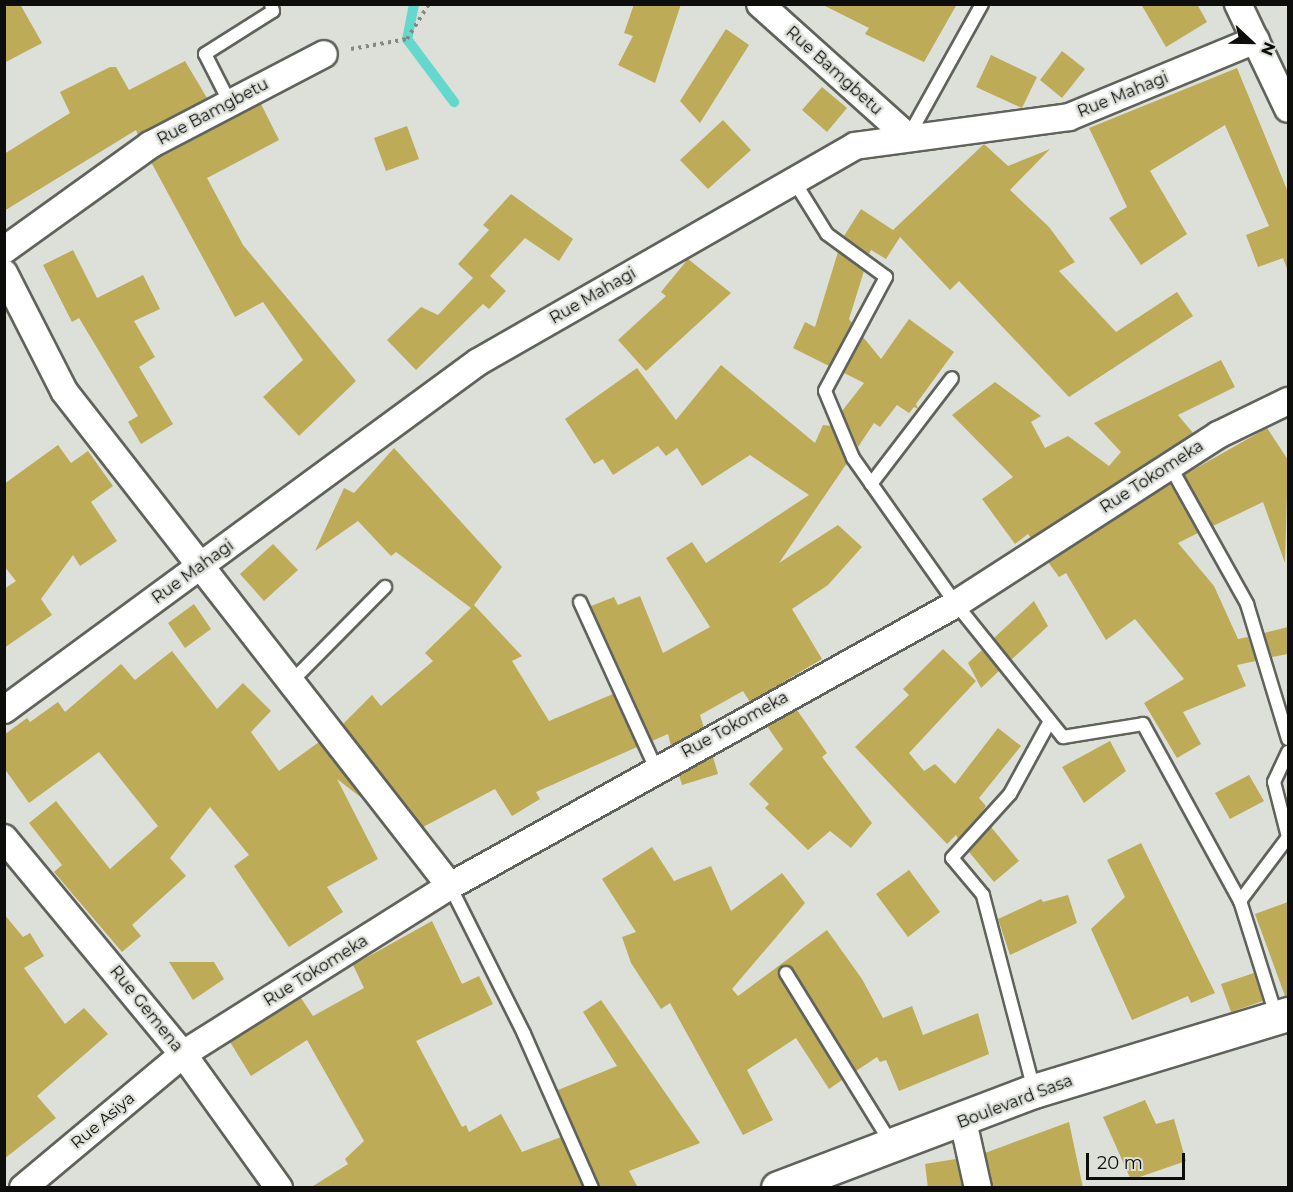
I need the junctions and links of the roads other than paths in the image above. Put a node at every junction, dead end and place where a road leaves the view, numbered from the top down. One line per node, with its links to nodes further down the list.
1 (271, 4): 8 (lane)
2 (760, 4): 10 (street, Rue Bamgbetu)
3 (982, 4): 10 (lane)
4 (1238, 4): 5 (street)
5 (1256, 40): 7 (street); 10 (street, Rue Mahagi)
6 (324, 54): 8 (street, Rue Bamgbetu)
7 (1281, 72): 9 (street)
8 (230, 103): 12 (street, Rue Bamgbetu)
9 (1288, 109)
10 (908, 137): 11 (street, Rue Mahagi)
11 (794, 182): 17 (lane); 18 (street, Rue Mahagi)
12 (4, 250)
13 (4, 273): 18 (street)
14 (952, 378): 17 (lane)
15 (1288, 401): 16 (street, Rue Tokomeka)
16 (1170, 466): 21 (street, Rue Tokomeka); 25 (lane)
17 (871, 484): 21 (lane)
18 (203, 564): 22 (street); 23 (street, Rue Mahagi)
19 (385, 587): 22 (lane)
20 (580, 602): 27 (lane)
21 (956, 604): 24 (lane); 27 (street, Rue Tokomeka)
22 (292, 680): 30 (street)
23 (4, 710)
24 (1050, 721): 31 (lane); 35 (lane)
25 (1288, 739)
26 (1288, 752): 28 (lane)
27 (656, 769): 30 (street, Rue Tokomeka)
28 (1288, 837): 31 (lane)
29 (4, 838): 34 (street, Rue Gemena)
30 (450, 886): 34 (street, Rue Tokomeka); 40 (lane)
31 (1240, 901): 33 (lane)
32 (786, 973): 37 (lane)
33 (1283, 1016): 35 (street, Boulevard Sasa)
34 (183, 1054): 38 (street, Rue Asiya); 39 (street, Rue Gemena)
35 (1034, 1091): 36 (street, Boulevard Sasa)
36 (963, 1121): 37 (street, Boulevard Sasa); 42 (street)
37 (893, 1146): 41 (street, Boulevard Sasa)
38 (23, 1188)
39 (279, 1188)
40 (592, 1188)
41 (778, 1188)
42 (978, 1188)

